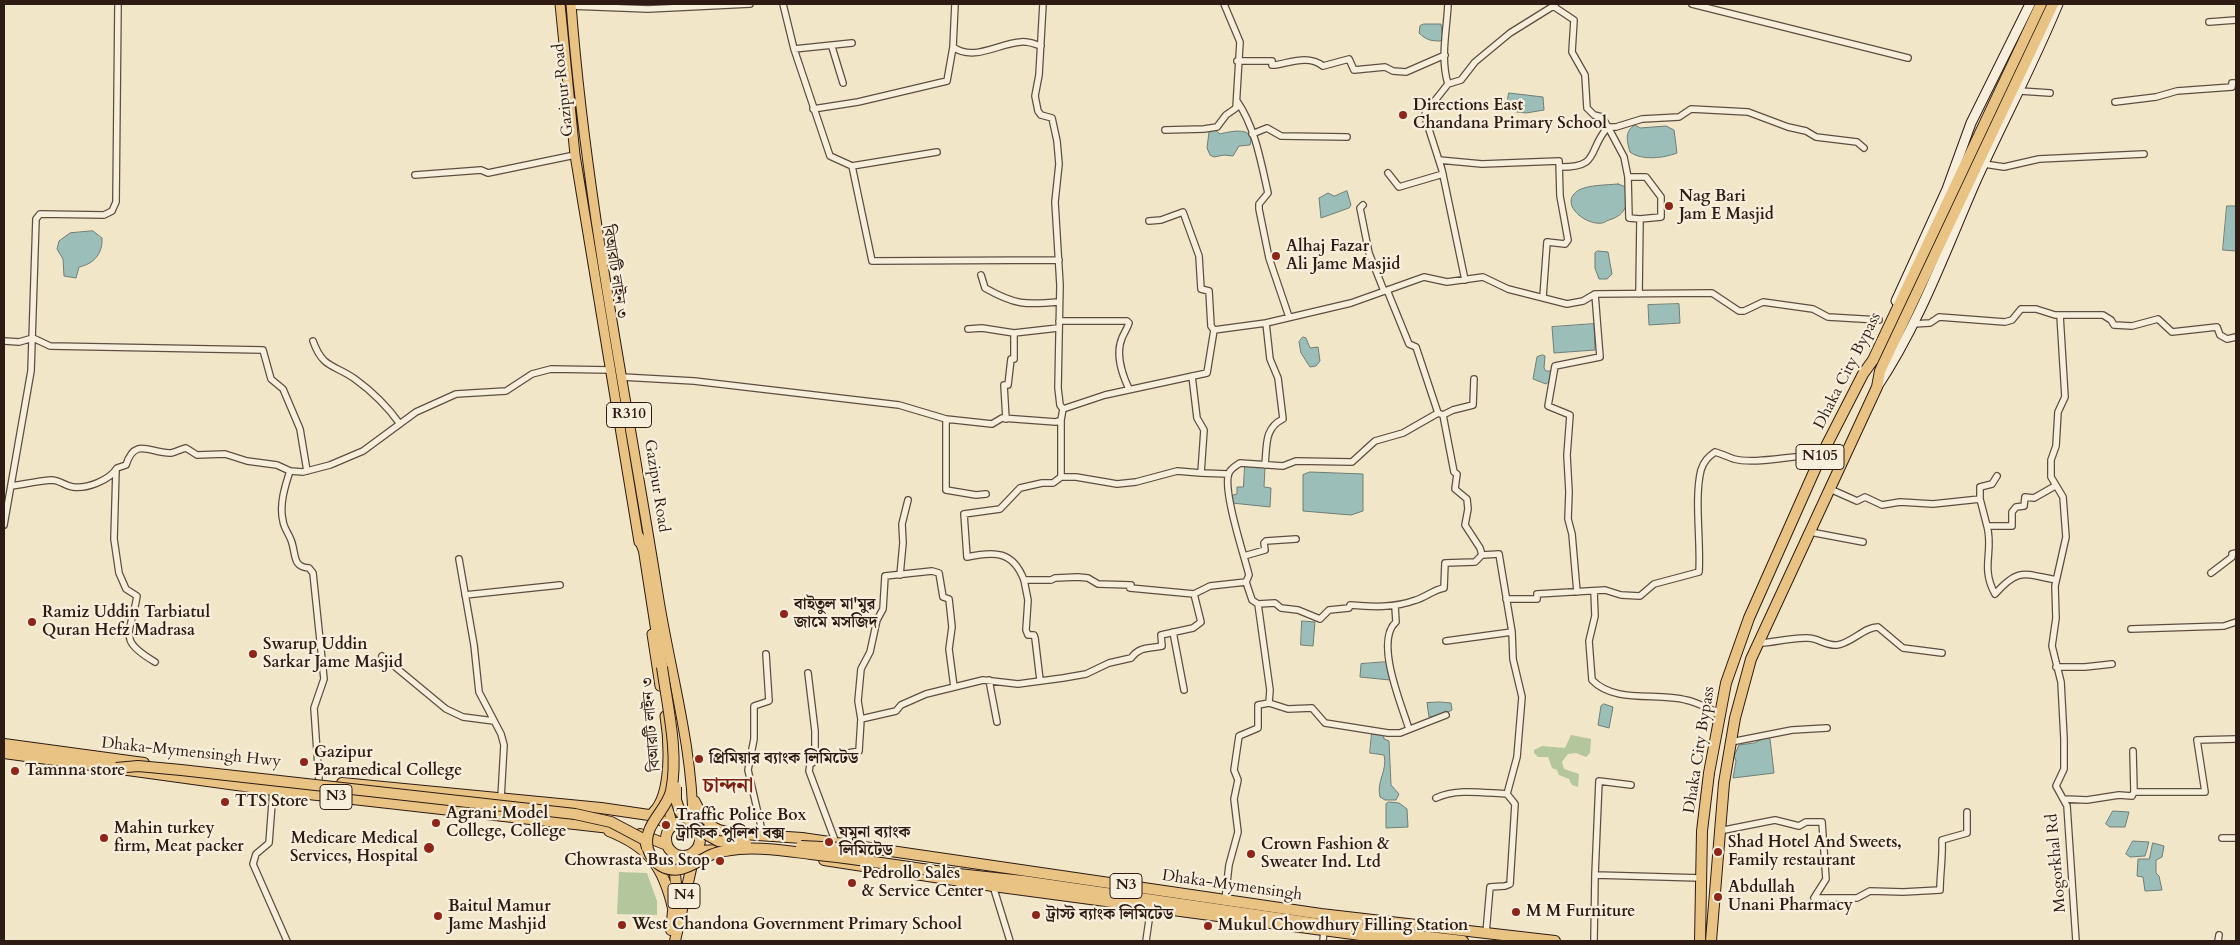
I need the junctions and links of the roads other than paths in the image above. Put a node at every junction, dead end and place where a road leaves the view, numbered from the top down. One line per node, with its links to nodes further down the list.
1 (118, 4): 71 (street)
2 (560, 4): 41 (main road, Gazipur Road / R310)
3 (569, 4): 4 (street); 77 (main road, Gazipur Road / R310); 107 (main road, বিআরটি লাইন ৩)
4 (750, 4)
5 (783, 4): 22 (street)
6 (955, 4): 21 (street)
7 (1043, 4): 19 (street)
8 (1224, 4): 25 (street)
9 (1448, 4): 23 (street)
10 (1692, 4): 24 (street)
11 (2030, 4): 75 (main road)
12 (2040, 4): 75 (highway, Dhaka City Bypass / N105)
13 (2053, 4): 79 (highway, Dhaka City Bypass / N105)
14 (2058, 4): 29 (main road)
15 (1555, 5): 28 (street); 34 (street)
16 (2236, 20): 17 (street)
17 (2209, 22)
18 (852, 43): 20 (street)
19 (1041, 46): 21 (street); 53 (street)
20 (832, 47): 22 (street); 26 (street)
21 (953, 47): 33 (street)
22 (794, 49): 33 (street)
23 (1445, 55): 25 (street); 28 (street)
24 (1908, 58)
25 (1237, 61): 31 (street)
26 (843, 83)
27 (2236, 83): 32 (street)
28 (1448, 84): 42 (street)
29 (2020, 92): 30 (street); 43 (main road)
30 (2050, 93)
31 (1237, 101): 35 (street); 36 (street)
32 (2116, 102)
33 (813, 109): 44 (street)
34 (1608, 128): 38 (street); 45 (street); 49 (street)
35 (1165, 130)
36 (1252, 134): 37 (street); 62 (street)
37 (1347, 138)
38 (1864, 148)
39 (937, 152): 44 (street)
40 (2144, 154): 43 (street)
41 (574, 155): 48 (street); 74 (main road, Gazipur Road / R310)
42 (1439, 160): 45 (street); 47 (street)
43 (1984, 164): 65 (main road)
44 (852, 166): 53 (street)
45 (1561, 167): 59 (street)
46 (1388, 173): 47 (street)
47 (1443, 174): 55 (street)
48 (415, 175)
49 (1628, 177): 51 (street); 51 (street)
50 (1363, 205): 56 (street)
51 (1640, 219): 58 (street)
52 (1149, 221): 68 (street)
53 (1059, 260): 60 (street)
54 (981, 275): 60 (street)
55 (1465, 280): 56 (street); 59 (street)
56 (1386, 290): 62 (street); 82 (street)
57 (1595, 294): 58 (street); 59 (street); 119 (street)
58 (1639, 294): 63 (street)
59 (1543, 297)
60 (1059, 302): 66 (street)
61 (2060, 316): 65 (street); 70 (street); 97 (street, Mogorkhal Rd)
62 (1290, 317): 64 (street)
63 (1879, 320)
64 (1266, 323): 68 (street); 88 (street)
65 (1914, 324): 79 (main road)
66 (1059, 325): 69 (street); 80 (street); 81 (street)
67 (968, 329): 69 (street)
68 (1214, 330): 76 (street)
69 (1014, 333): 84 (street)
70 (2236, 337)
71 (33, 338): 72 (street); 91 (street); 96 (street)
72 (4, 341)
73 (313, 341): 86 (street)
74 (610, 370): 86 (street); 107 (main road, Gazipur Road / R310)
75 (1865, 372): 87 (highway, Dhaka City Bypass / N105)
76 (1192, 376): 80 (street); 92 (street)
77 (622, 377): 83 (street); 164 (main road, Gazipur Road / R310)
78 (1474, 378): 82 (street)
79 (1877, 387): 98 (highway, Dhaka City Bypass / N105)
80 (1129, 390): 81 (street)
81 (1063, 409): 85 (street)
82 (1441, 414): 88 (street); 109 (street)
83 (946, 419): 84 (street); 99 (street)
84 (1006, 419): 85 (street)
85 (1060, 420): 95 (street)
86 (400, 424): 91 (street)
87 (1821, 456): 118 (street); 144 (highway, Dhaka City Bypass / N105)
88 (1266, 465): 93 (street)
89 (117, 468): 90 (street); 96 (street); 134 (street)
90 (290, 470): 91 (street); 158 (street)
91 (307, 471)
92 (1201, 474): 93 (street); 95 (street)
93 (1228, 474): 110 (street)
94 (1997, 476): 100 (street)
95 (1061, 477): 114 (street)
96 (12, 486): 102 (street)
97 (2056, 486): 103 (street); 115 (street, Mogorkhal Rd)
98 (1830, 489): 100 (street); 104 (highway, Dhaka City Bypass / N105)
99 (986, 494)
100 (1980, 498): 103 (street)
101 (908, 500): 113 (street)
102 (4, 525)
103 (1987, 526): 115 (street)
104 (1810, 532): 106 (street); 130 (highway, Dhaka City Bypass / N105)
105 (1296, 539): 110 (street)
106 (1863, 542)
107 (643, 544): 136 (highway, বিআরটি লাইন ৩); 159 (main road, Gazipur Road / R310)
108 (2236, 553): 112 (street)
109 (1482, 555): 122 (street); 124 (street)
110 (1244, 556): 116 (street)
111 (459, 559): 121 (street)
112 (2211, 573)
113 (900, 575): 141 (street); 146 (street)
114 (1024, 580): 120 (street); 140 (street)
115 (2056, 580): 137 (street, Mogorkhal Rd)
116 (1246, 582): 120 (street); 123 (street)
117 (560, 585): 121 (street)
118 (1594, 591): 119 (street); 144 (street)
119 (1577, 592): 122 (street)
120 (1194, 594): 127 (street)
121 (465, 595): 147 (street)
122 (1506, 599): 128 (street)
123 (1258, 604): 124 (street); 143 (street)
124 (1394, 606): 150 (street)
125 (2236, 622): 126 (street)
126 (2131, 629)
127 (1174, 632): 140 (street); 142 (street)
128 (1512, 632): 129 (street); 163 (street)
129 (1446, 641)
130 (1758, 642): 131 (street); 152 (highway, Dhaka City Bypass / N105)
131 (1942, 653)
132 (766, 654): 175 (street)
133 (382, 656): 147 (street)
134 (155, 662)
135 (2112, 664): 137 (street)
136 (664, 667): 179 (highway, বিআরটি লাইন ৩, bridge); 181 (highway, বিআরটি লাইন ৩, bridge)
137 (2056, 667): 167 (street, Mogorkhal Rd)
138 (808, 673): 156 (street)
139 (989, 680): 140 (street); 141 (street); 148 (street)
140 (1040, 680)
141 (954, 687): 146 (street)
142 (1184, 690)
143 (1269, 703): 150 (street); 188 (street)
144 (1719, 713): 185 (highway, Dhaka City Bypass / N105)
145 (1446, 715): 150 (street)
146 (860, 719): 156 (street)
147 (494, 721): 165 (street)
148 (997, 722)
149 (1827, 728): 152 (street)
150 (1409, 729)
151 (2236, 739): 162 (street)
152 (1731, 742): 173 (highway, Dhaka City Bypass / N105)
153 (4, 744): 158 (highway, Dhaka-Mymensingh Hwy / N3)
154 (2133, 751): 162 (street)
155 (4, 753): 157 (highway, Dhaka-Mymensingh Hwy / N3)
156 (815, 760): 178 (street)
157 (116, 768): 161 (highway, Dhaka-Mymensingh Hwy / N3); 179 (highway, bridge)
158 (320, 781): 165 (highway, Dhaka-Mymensingh Hwy / N3)
159 (665, 784): 169 (main road, Gazipur Road / R310); 171 (main road)
160 (1630, 785): 184 (street)
161 (273, 790): 170 (highway, Dhaka-Mymensingh Hwy / N3); 193 (street)
162 (2134, 792): 167 (street)
163 (1507, 794): 166 (street); 191 (street)
164 (693, 796): 172 (main road, Gazipur Road / R310); 174 (main road)
165 (501, 798): 169 (highway, Dhaka-Mymensingh Hwy / N3)
166 (1436, 798)
167 (2064, 799): 204 (street, Mogorkhal Rd)
168 (1967, 812): 173 (street)
169 (649, 815): 171 (highway, Dhaka-Mymensingh Hwy / N3)
170 (588, 824): 180 (highway, Dhaka-Mymensingh Hwy / N3); 190 (highway, N3)
171 (672, 825): 172 (highway, Dhaka-Mymensingh / N3); 180 (highway)
172 (696, 828): 174 (highway, Dhaka-Mymensingh / N3); 182 (highway)
173 (1720, 831): 203 (highway, Dhaka City Bypass / N105)
174 (736, 833): 175 (highway, Dhaka-Mymensingh / N3)
175 (763, 834): 178 (highway, Dhaka-Mymensingh / N3)
176 (2222, 838): 177 (street)
177 (2236, 838)
178 (836, 843): 181 (highway, Dhaka-Mymensingh / N3)
179 (647, 848): 183 (highway, bridge)
180 (670, 849): 182 (highway, Dhaka-Mymensingh / N3); 190 (highway, N4)
181 (864, 849): 188 (highway, Dhaka-Mymensingh / N3)
182 (695, 851): 186 (highway, Dhaka-Mymensingh / N3); 195 (highway, N4)
183 (954, 874): 186 (highway); 199 (highway)
184 (1595, 875): 185 (street); 201 (street)
185 (1701, 878): 202 (highway, Dhaka City Bypass / N105)
186 (976, 882): 187 (highway, Dhaka-Mymensingh / N3)
187 (993, 886): 189 (highway, Dhaka-Mymensingh / N3); 196 (street)
188 (1225, 900): 191 (highway, Dhaka-Mymensingh / N3)
189 (1151, 906): 192 (highway, Dhaka-Mymensingh / N3); 197 (street)
190 (673, 908): 194 (highway, N4)
191 (1486, 933): 200 (highway, Dhaka-Mymensingh / N3)
192 (1324, 936): 198 (highway, Dhaka-Mymensingh / N3)
193 (287, 941)
194 (669, 941)
195 (675, 941)
196 (1010, 941)
197 (1146, 941)
198 (1405, 941)
199 (1463, 941)
200 (1555, 941)
201 (1594, 941)
202 (1700, 941)
203 (1711, 941)
204 (2076, 941)

